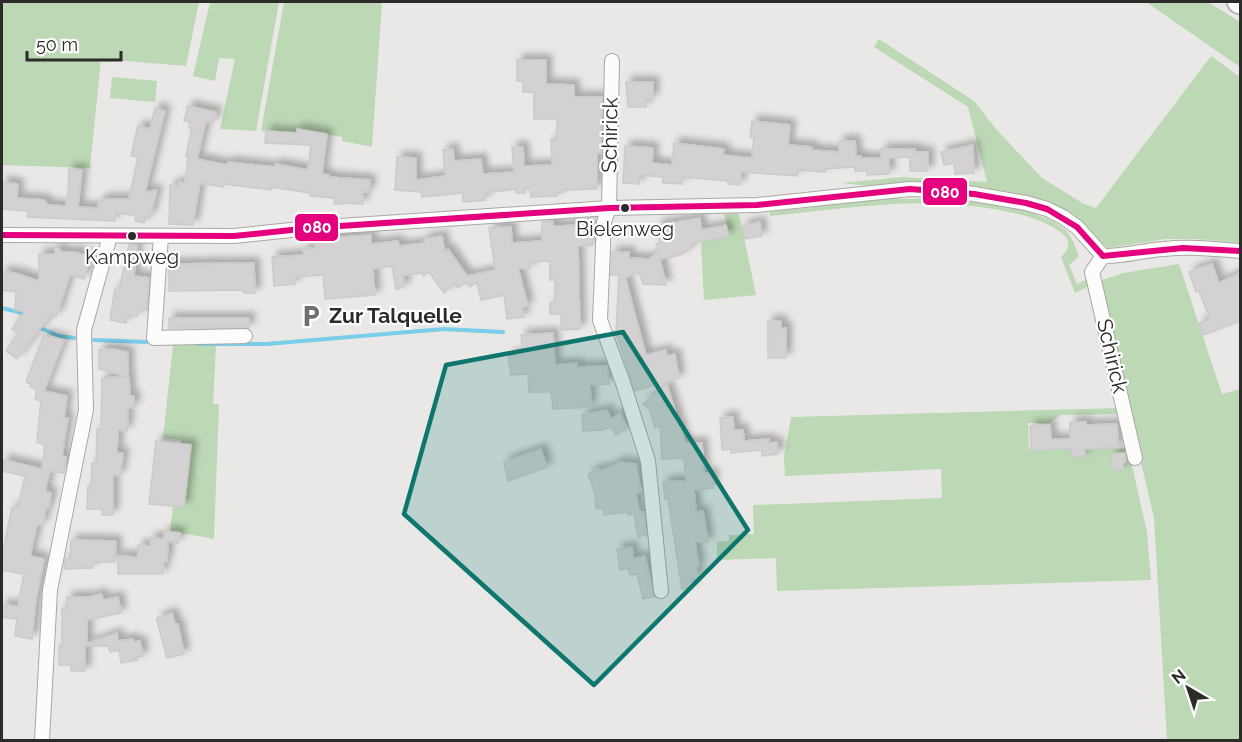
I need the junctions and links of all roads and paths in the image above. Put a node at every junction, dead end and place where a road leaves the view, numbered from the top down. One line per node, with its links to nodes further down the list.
1 (612, 61): 2 (street, Schirick)
2 (609, 208): 5 (street); 7 (street); 10 (street)
3 (2, 235): 4 (street)
4 (110, 236): 5 (street); 11 (street)
5 (160, 236): 8 (street)
6 (1240, 251): 7 (street)
7 (1103, 256): 9 (street, Schirick)
8 (244, 336)
9 (1135, 458)
10 (661, 591)
11 (42, 741)

